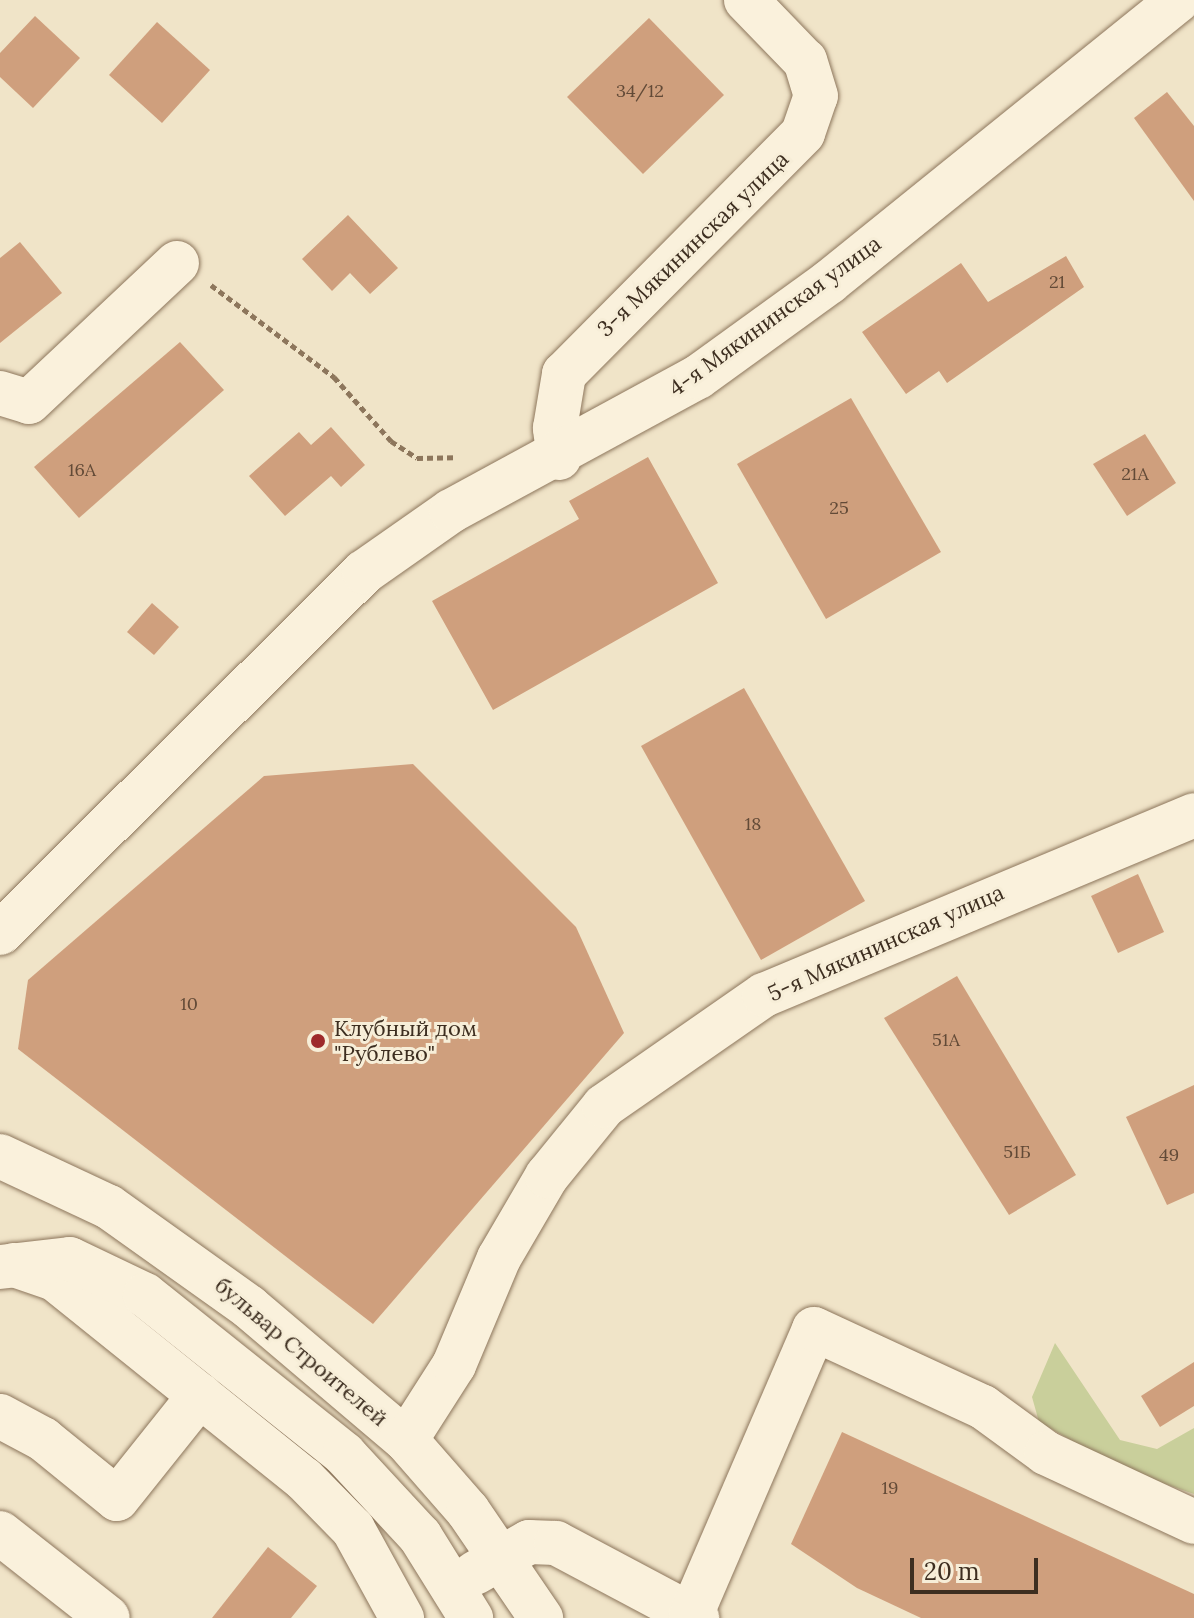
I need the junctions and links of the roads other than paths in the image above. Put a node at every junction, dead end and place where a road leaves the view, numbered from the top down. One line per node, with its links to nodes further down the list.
1 (746, 0): 5 (street, 3-я Мякининская улица)
2 (1179, 0): 5 (street, 4-я Мякининская улица)
3 (177, 263): 4 (street)
4 (0, 393)
5 (559, 458): 6 (street, 4-я Мякининская улица)
6 (173, 759): 8 (street, 4-я Мякининская улица); 9 (street, 4-я Мякининская улица)
7 (1194, 815): 14 (street, 5-я Мякининская улица)
8 (0, 897)
9 (0, 933)
10 (0, 1156): 14 (street, бульвар Строителей)
11 (5, 1265): 12 (street); 18 (street)
12 (200, 1395): 13 (street); 21 (street)
13 (0, 1416)
14 (406, 1440): 17 (street, бульвар Строителей)
15 (1194, 1522): 19 (street)
16 (0, 1533): 20 (street)
17 (498, 1555): 18 (street); 19 (street); 22 (street, бульвар Строителей)
18 (462, 1605)
19 (694, 1616)
20 (108, 1618)
21 (402, 1618)
22 (541, 1618)

